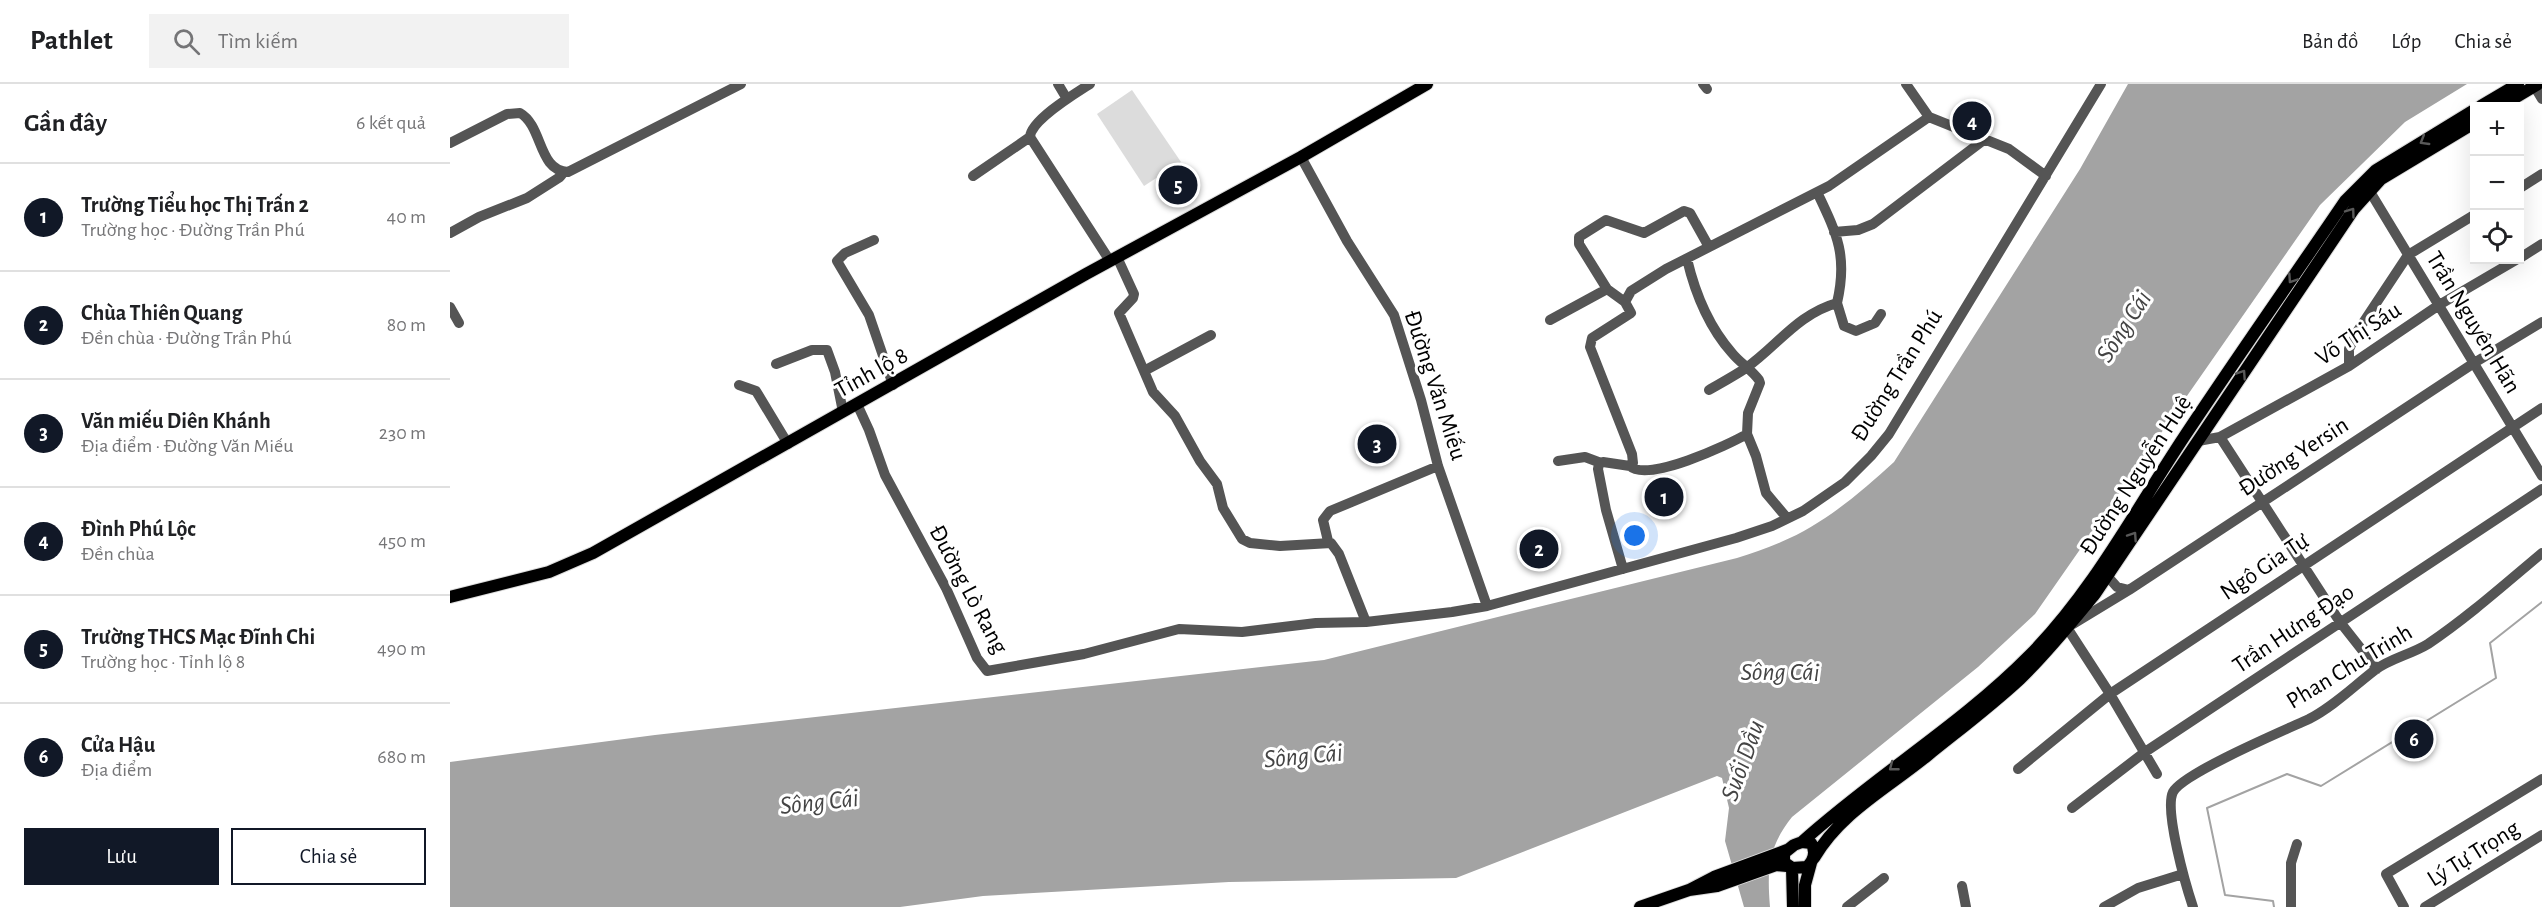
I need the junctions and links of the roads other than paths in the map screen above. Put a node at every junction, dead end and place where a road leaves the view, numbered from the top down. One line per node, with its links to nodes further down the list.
1 (741, 84): 20 (street)
2 (1058, 84): 9 (street)
3 (1090, 84): 9 (street)
4 (1427, 84): 19 (main road, Tỉnh lộ 8)
5 (1905, 84): 14 (street)
6 (2101, 84): 23 (street, Đường Trần Phú)
7 (2518, 84): 11 (main road)
8 (2535, 85): 10 (street); 12 (main road)
9 (1067, 99): 16 (street)
10 (2542, 99)
11 (2488, 102)
12 (2507, 102)
13 (2470, 113): 61 (main road, Đường Nguyễn Huệ, one-way to 61)
14 (1929, 117): 17 (street); 26 (street)
15 (2470, 126): 25 (main road, Đường Nguyễn Huệ)
16 (1030, 137): 22 (street); 35 (street)
17 (1985, 139): 23 (street); 28 (street)
18 (450, 144): 20 (street)
19 (1301, 157): 35 (main road, Tỉnh lộ 8); 67 (street, Đường Văn Miếu)
20 (564, 172): 29 (street)
21 (2542, 174): 24 (street)
22 (973, 176)
23 (2046, 176): 72 (street, Đường Trần Phú)
24 (2524, 185)
25 (2369, 190): 33 (street, Trần Nguyên Hãn); 63 (main road, Đường Nguyễn Huệ, one-way to 25)
26 (1817, 192): 28 (street); 32 (street)
27 (2470, 218): 33 (street)
28 (1834, 232): 40 (street)
29 (450, 233)
30 (874, 240): 54 (street)
31 (2542, 244): 34 (street, Võ Thị Sáu)
32 (1709, 247): 36 (street); 38 (street)
33 (2408, 255): 41 (street, Trần Nguyên Hãn); 50 (street)
34 (2524, 255)
35 (1114, 259): 52 (street); 54 (main road, Tỉnh lộ 8)
36 (1687, 259): 39 (street); 51 (street)
37 (2509, 264): 41 (street, Võ Thị Sáu)
38 (1607, 289): 39 (street); 44 (street)
39 (1625, 302): 68 (street)
40 (1837, 303): 43 (street); 51 (street)
41 (2439, 305): 48 (street, Trần Nguyên Hãn); 50 (street, Võ Thị Sáu)
42 (450, 307): 45 (street)
43 (1881, 314)
44 (1550, 320)
45 (459, 322)
46 (2542, 322): 48 (street, Đường Yersin)
47 (1211, 334): 52 (street)
48 (2474, 363): 59 (street, Trần Nguyên Hãn); 71 (street, Đường Yersin)
49 (776, 364): 58 (street)
50 (2349, 366): 62 (street, Võ Thị Sáu)
51 (1746, 368): 55 (street); 60 (street)
52 (1144, 371): 73 (street)
53 (739, 385): 64 (street)
54 (892, 385): 56 (main road, Tỉnh lộ 8)
55 (1709, 390)
56 (857, 404): 58 (main road, Tỉnh lộ 8); 84 (street, Đường Lò Rang)
57 (2542, 408): 59 (street, Ngô Gia Tự)
58 (843, 412): 64 (main road, Tỉnh lộ 8)
59 (2512, 426): 69 (street, Trần Nguyên Hãn); 75 (street, Ngô Gia Tự)
60 (1747, 434): 68 (street); 72 (street)
61 (2185, 436): 63 (main road); 83 (main road, Đường Nguyễn Huệ)
62 (2220, 437): 63 (street, Võ Thị Sáu); 71 (street)
63 (2198, 441): 77 (main road, Đường Nguyễn Huệ, one-way to 63)
64 (788, 444): 79 (main road, Tỉnh lộ 8)
65 (1557, 461): 66 (street)
66 (1601, 463): 68 (street); 76 (street)
67 (1438, 465): 73 (street); 80 (street, Đường Văn Miếu)
68 (1630, 466)
69 (2542, 476)
70 (2542, 489): 81 (street, Trần Hưng Đạo)
71 (2260, 502): 75 (street); 78 (street, Đường Yersin)
72 (1787, 518): 76 (street, Đường Trần Phú)
73 (1328, 542): 82 (street)
74 (2542, 553): 85 (street, Phan Chu Trinh)
75 (2304, 565): 81 (street); 86 (street, Ngô Gia Tự)
76 (1623, 569): 80 (street, Đường Trần Phú)
77 (2109, 572): 78 (street); 83 (main road, Đường Nguyễn Huệ)
78 (2129, 590): 83 (street, Đường Yersin)
79 (450, 597)
80 (1487, 606): 82 (street, Đường Trần Phú)
81 (2340, 621): 85 (street); 88 (street, Trần Hưng Đạo)
82 (1366, 622): 84 (street, Đường Trần Phú)
83 (2065, 624): 86 (street); 87 (main road, Đường Nguyễn Huệ)
84 (1191, 628)
85 (2377, 669): 100 (street, Phan Chu Trinh)
86 (2110, 694): 88 (street); 89 (street, Ngô Gia Tự)
87 (1923, 752): 94 (main road, Đường Nguyễn Huệ, one-way to 94); 97 (main road, Đường Nguyễn Huệ)
88 (2145, 752): 90 (street); 92 (street, Trần Hưng Đạo)
89 (2018, 769)
90 (2157, 774)
91 (2542, 779): 111 (street)
92 (2072, 808)
93 (2542, 835): 112 (street, Lý Tự Trọng)
94 (1802, 842): 96 (main road); 97 (main road)
95 (2297, 844): 110 (street)
96 (1787, 850): 98 (main road); 99 (main road)
97 (1812, 860): 99 (main road); 105 (main road)
98 (1769, 862): 99 (main road); 103 (main road)
99 (1790, 867): 104 (main road)
100 (2183, 874): 108 (street); 109 (street)
101 (1884, 878): 106 (street)
102 (1962, 886): 107 (street)
103 (1640, 907)
104 (1793, 907)
105 (1805, 907)
106 (1847, 907)
107 (1966, 907)
108 (2104, 907)
109 (2193, 907)
110 (2291, 907)
111 (2404, 907)
112 (2425, 907)

